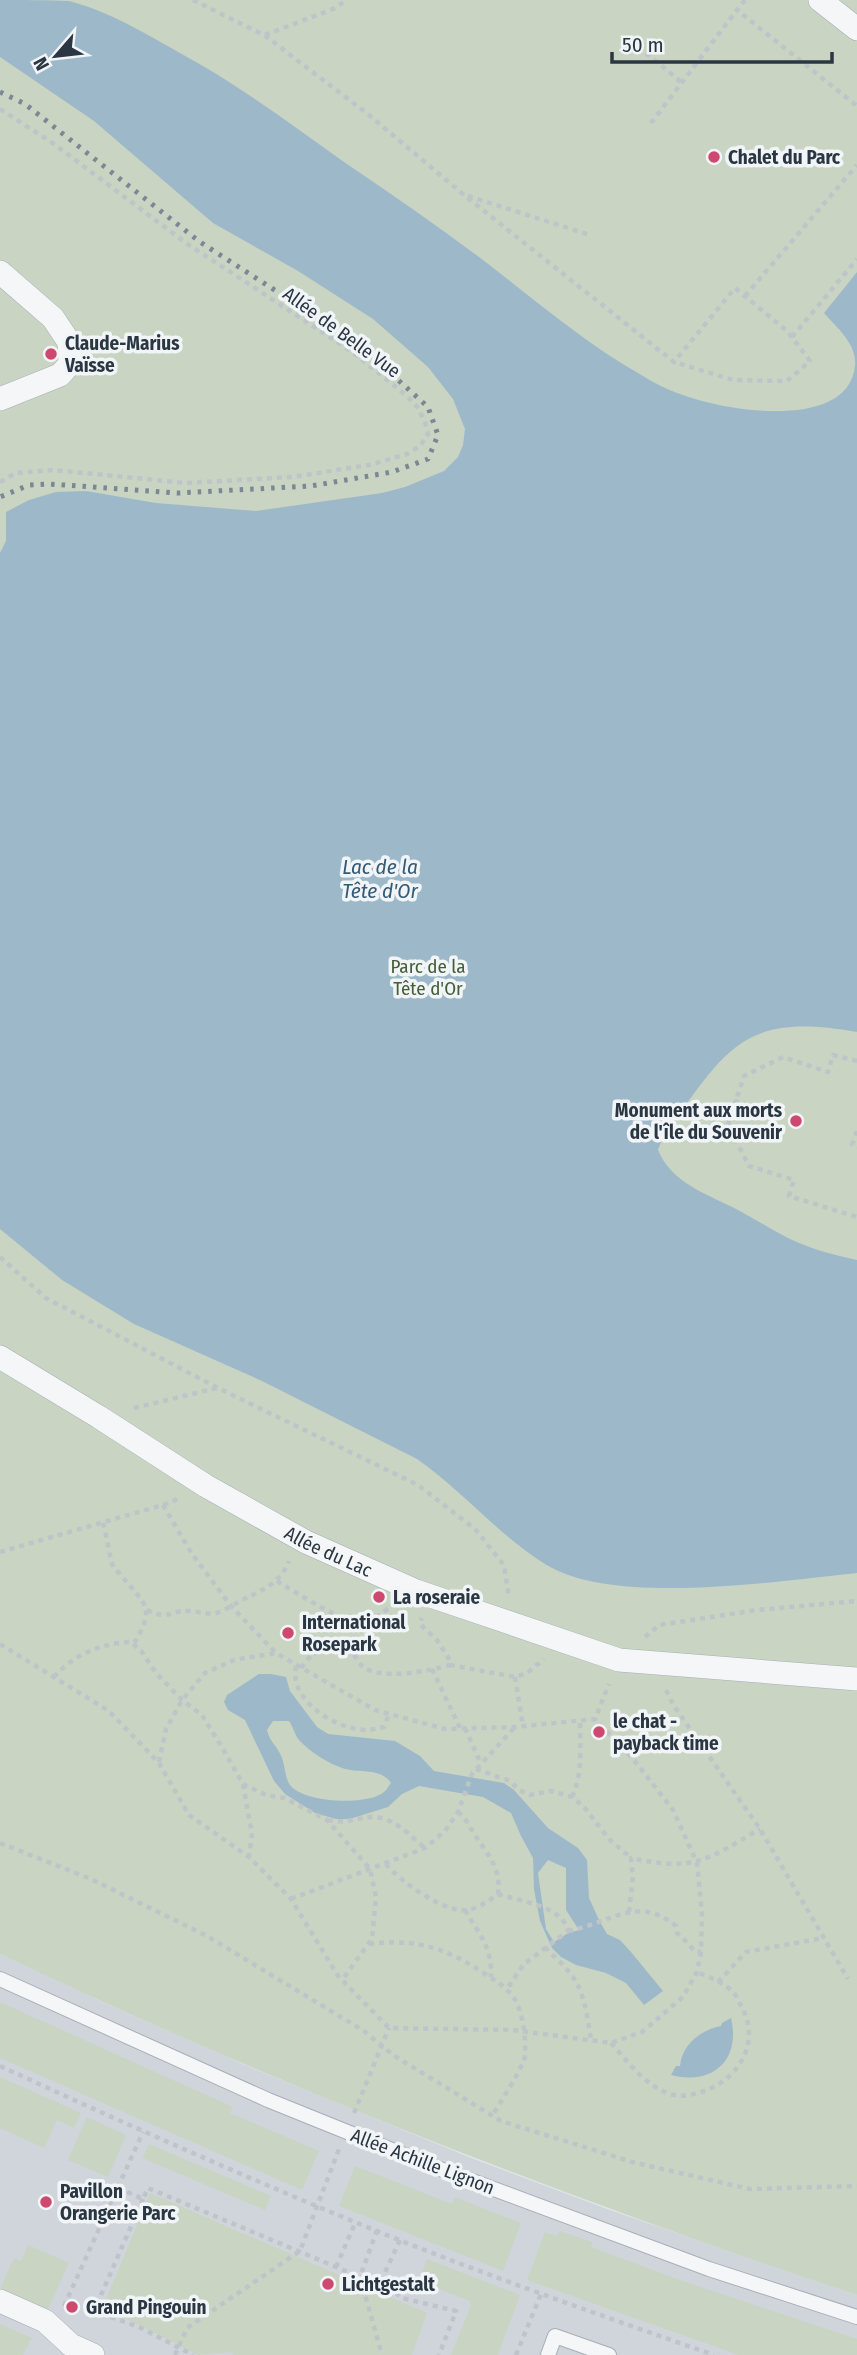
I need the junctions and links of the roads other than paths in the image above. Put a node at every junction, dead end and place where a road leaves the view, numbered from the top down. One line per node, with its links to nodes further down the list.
1 (820, 0): 2 (street)
2 (857, 29)
3 (0, 272): 4 (street)
4 (0, 399)
5 (0, 1357): 6 (street, Allée du Lac)
6 (857, 1679)
7 (0, 1979): 9 (lane, Allée Achille Lignon)
8 (0, 2301): 10 (street)
9 (857, 2317)
10 (93, 2355)
11 (548, 2355): 12 (lane)
12 (609, 2355)

